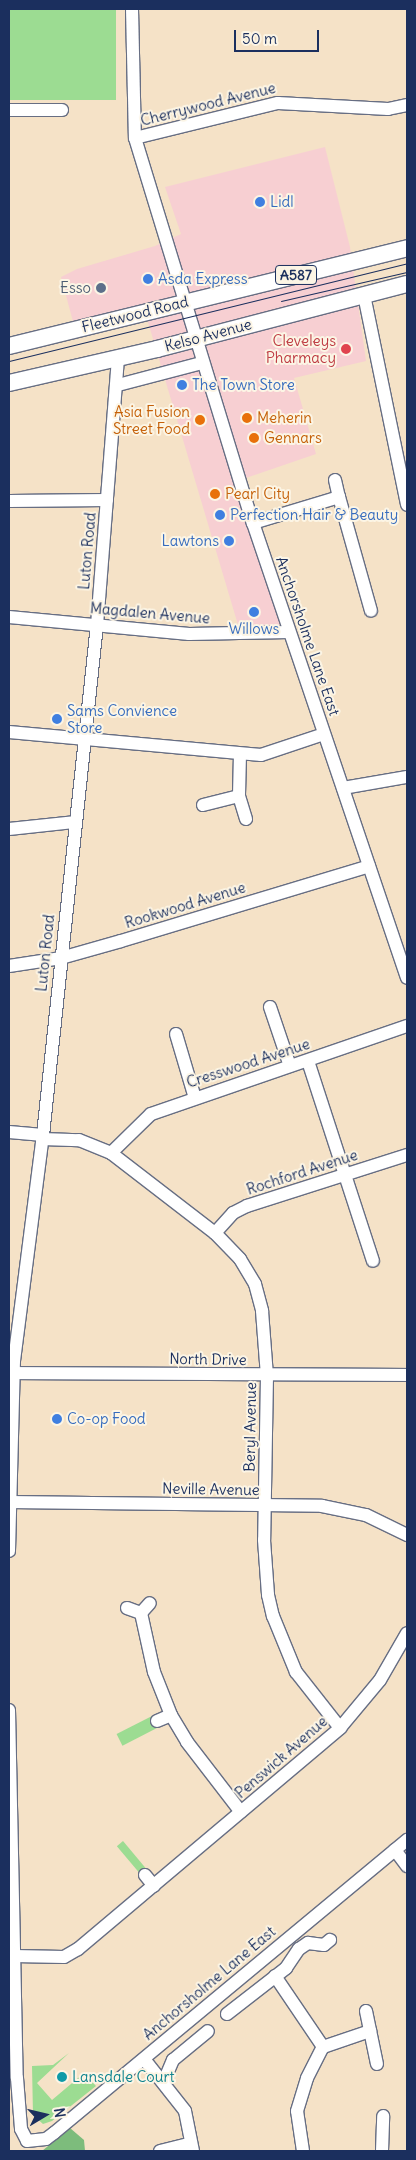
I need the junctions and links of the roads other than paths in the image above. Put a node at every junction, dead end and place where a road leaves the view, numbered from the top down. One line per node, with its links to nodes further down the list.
1 (132, 9): 5 (street, Anchorsholme Lane East)
2 (407, 105): 5 (street, Cherrywood Avenue)
3 (9, 110): 4 (street)
4 (62, 110)
5 (135, 138): 9 (street, Anchorsholme Lane East)
6 (407, 248): 9 (main road, Fleetwood Road / A587)
7 (407, 284): 8 (main road, Kelso Avenue / A587)
8 (364, 295): 10 (main road, Kelso Avenue / A587); 20 (street)
9 (185, 302): 10 (street, Anchorsholme Lane East); 11 (main road, Fleetwood Road / A587)
10 (195, 338): 12 (main road, Kelso Avenue / A587); 13 (street, Anchorsholme Lane East)
11 (9, 346)
12 (118, 358): 14 (main road, Kelso Avenue / A587); 15 (street, Luton Road)
13 (202, 363): 15 (street, Kelso Avenue); 21 (street, Anchorsholme Lane East)
14 (9, 383)
15 (118, 385): 18 (street, Luton Road)
16 (335, 480): 17 (street)
17 (339, 497): 21 (street); 22 (street)
18 (107, 500): 19 (street); 24 (street, Luton Road)
19 (9, 501)
20 (407, 505)
21 (253, 523): 25 (street, Anchorsholme Lane East)
22 (372, 611)
23 (9, 617): 24 (street, Magdalen Avenue)
24 (97, 625): 25 (street, Magdalen Avenue); 28 (street, Luton Road)
25 (289, 632): 27 (street, Anchorsholme Lane East)
26 (9, 732): 28 (street)
27 (324, 734): 29 (street); 31 (street, Anchorsholme Lane East)
28 (83, 738): 29 (street); 35 (street, Luton Road)
29 (240, 754): 32 (street)
30 (407, 777): 31 (street)
31 (343, 788): 37 (street, Anchorsholme Lane East)
32 (239, 796): 33 (street); 34 (street)
33 (203, 805)
34 (246, 819)
35 (74, 822): 36 (street); 38 (street, Luton Road)
36 (9, 829)
37 (369, 866): 38 (street, Rookwood Avenue); 40 (street, Anchorsholme Lane East)
38 (61, 958): 39 (street, Rookwood Avenue); 48 (street, Luton Road)
39 (9, 966)
40 (407, 978)
41 (270, 1007): 45 (street)
42 (407, 1026): 44 (street, Cresswood Avenue)
43 (176, 1034): 46 (street)
44 (308, 1061): 45 (street, Cresswood Avenue); 51 (street)
45 (290, 1066): 46 (street, Cresswood Avenue)
46 (194, 1098): 49 (street, Cresswood Avenue)
47 (9, 1132): 48 (street, Beryl Avenue)
48 (43, 1137): 49 (street, Beryl Avenue); 54 (street, Luton Road)
49 (111, 1153): 52 (street, Beryl Avenue)
50 (407, 1155): 51 (street, Rochford Avenue)
51 (346, 1174): 52 (street, Rochford Avenue); 53 (street)
52 (215, 1233): 56 (street, Beryl Avenue)
53 (373, 1261)
54 (11, 1373): 56 (street, North Drive); 57 (street, Luton Road)
55 (407, 1375): 56 (street, North Drive)
56 (267, 1376): 58 (street, Beryl Avenue)
57 (9, 1502): 58 (street, Neville Avenue); 60 (street, Luton Road)
58 (265, 1506): 59 (street, Neville Avenue); 68 (street, Beryl Avenue)
59 (407, 1535)
60 (9, 1551)
61 (150, 1602): 63 (street)
62 (127, 1608): 63 (street)
63 (141, 1613): 66 (street)
64 (407, 1633): 68 (street, Penswick Avenue)
65 (9, 1710): 76 (street)
66 (171, 1715): 67 (street); 69 (street)
67 (157, 1721)
68 (340, 1728): 69 (street, Penswick Avenue)
69 (241, 1812): 74 (street, Penswick Avenue)
70 (407, 1840): 71 (street, Anchorsholme Lane East)
71 (395, 1850): 72 (street); 83 (street, Anchorsholme Lane East)
72 (407, 1866)
73 (145, 1875): 74 (street)
74 (154, 1886): 76 (street, Penswick Avenue)
75 (330, 1940): 77 (street)
76 (14, 1956): 87 (street)
77 (276, 1976): 79 (street); 82 (street)
78 (366, 2011): 81 (street)
79 (227, 2014)
80 (208, 2031): 85 (street)
81 (370, 2031): 82 (street); 84 (street)
82 (323, 2047): 90 (street)
83 (144, 2059): 85 (street); 87 (street, Anchorsholme Lane East)
84 (377, 2064)
85 (164, 2081): 88 (street)
86 (383, 2116): 91 (street)
87 (26, 2146)
88 (192, 2147): 89 (street)
89 (160, 2151)
90 (303, 2151)
91 (382, 2151)

